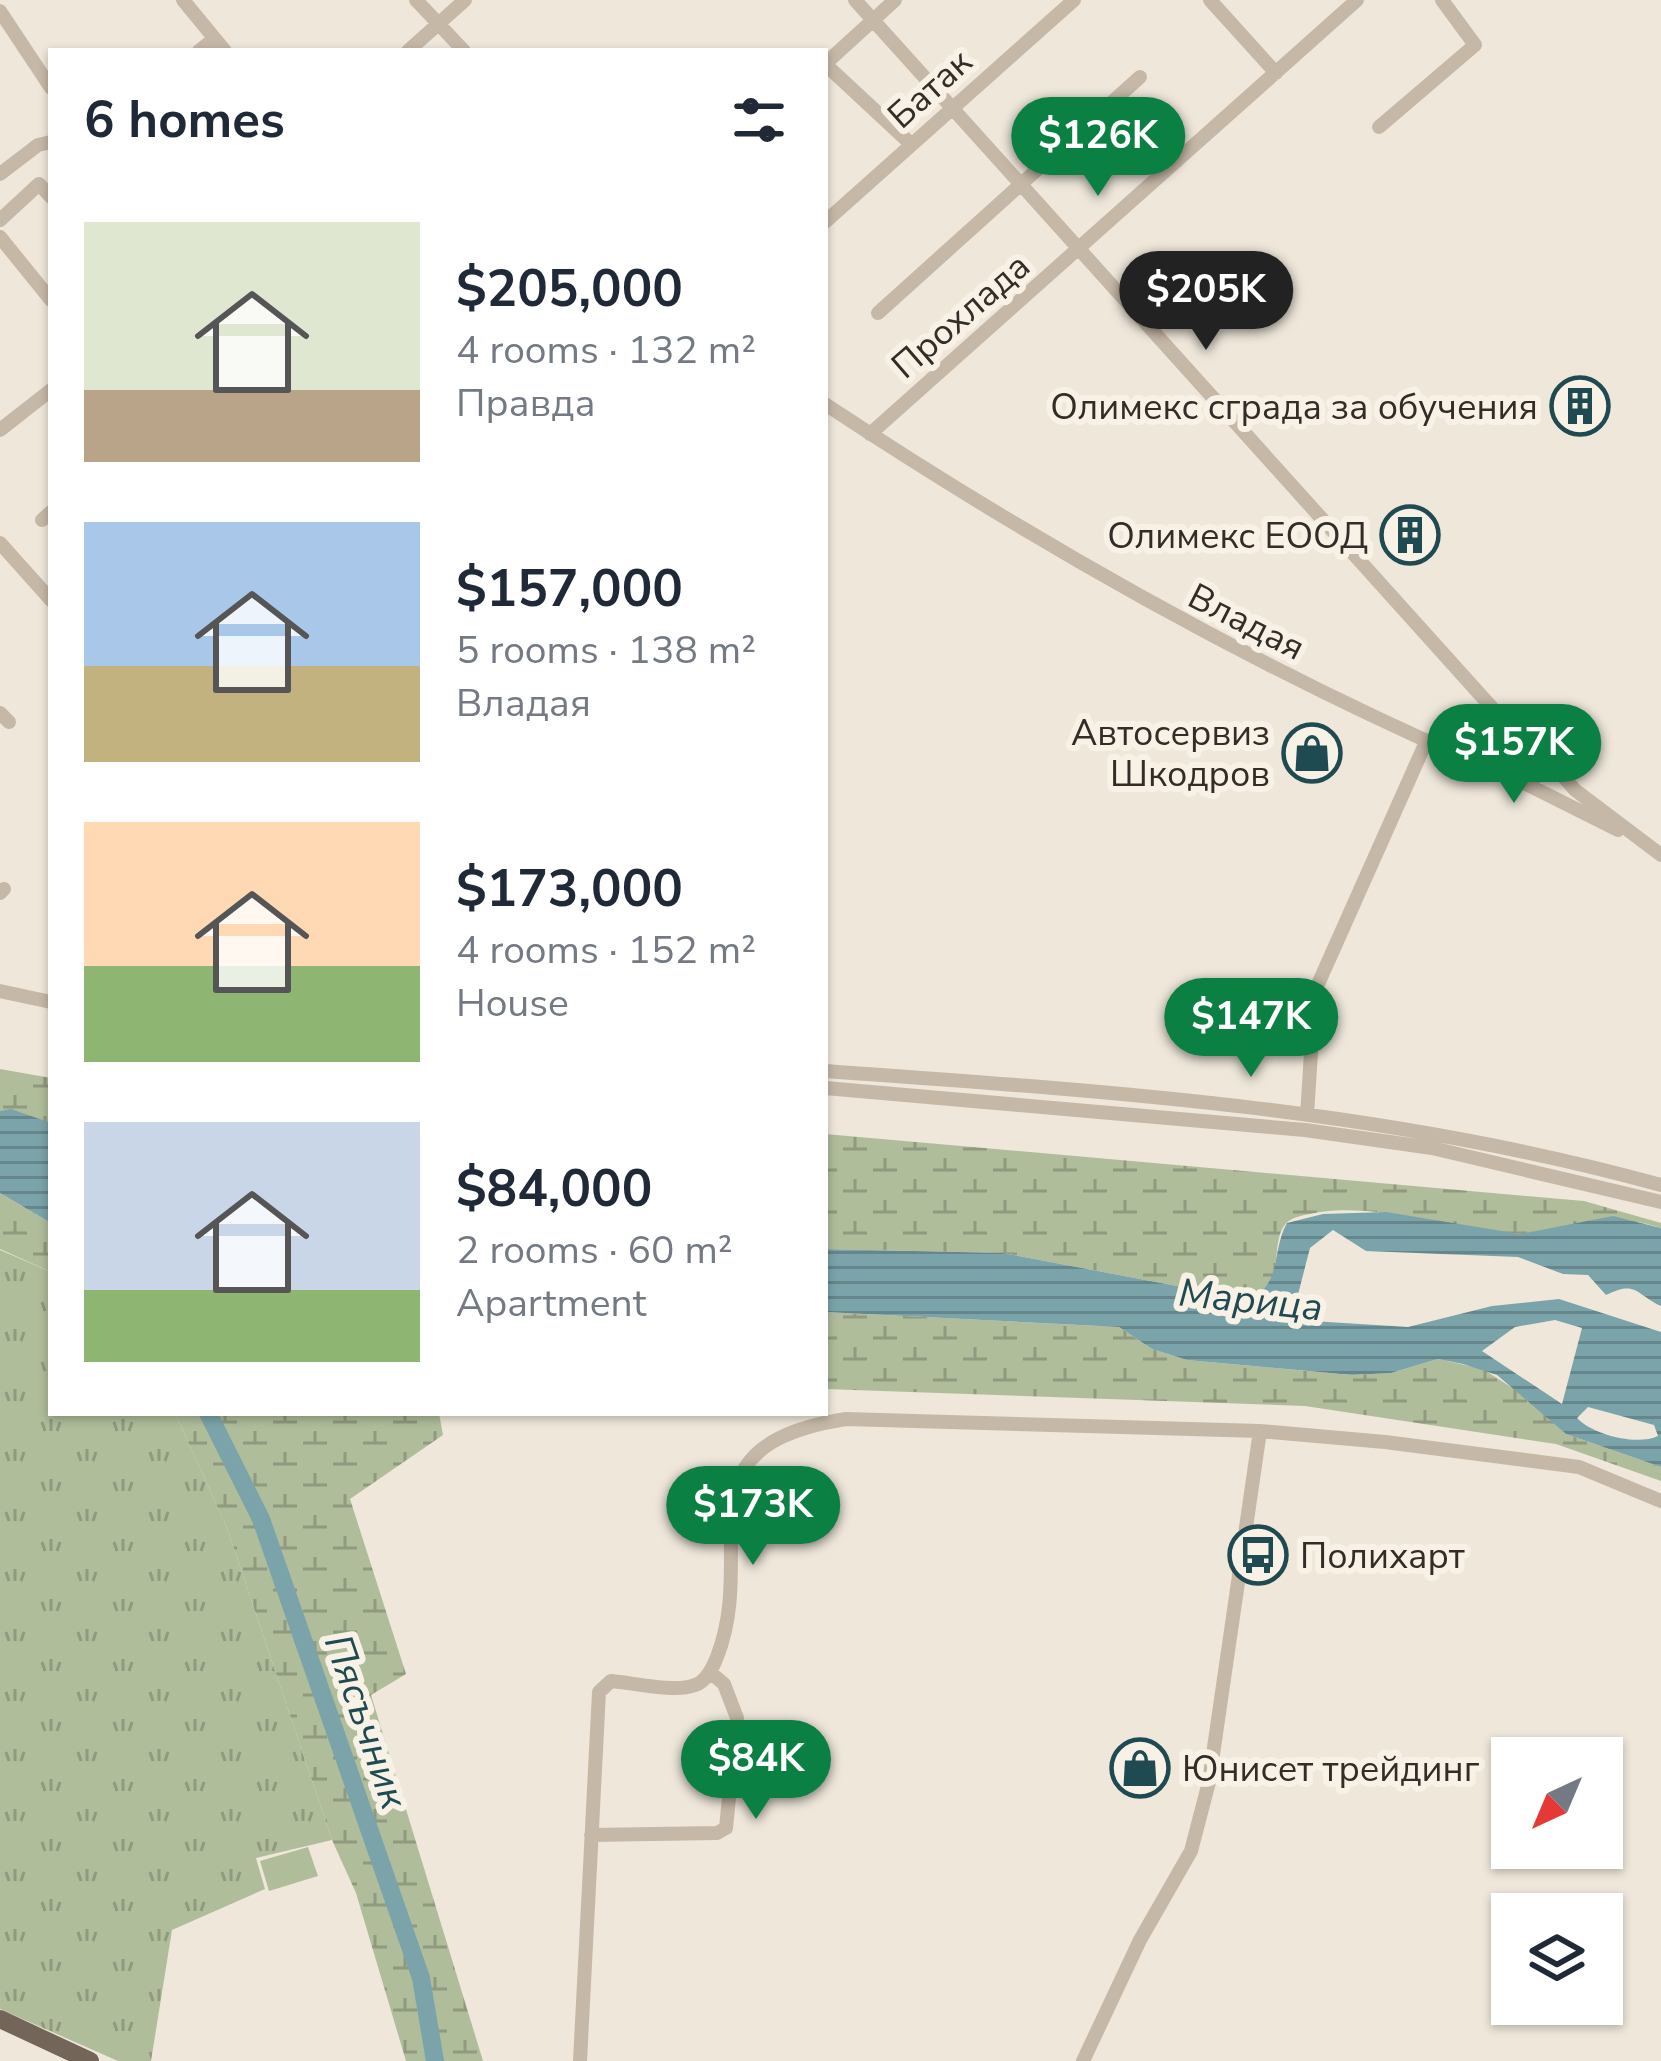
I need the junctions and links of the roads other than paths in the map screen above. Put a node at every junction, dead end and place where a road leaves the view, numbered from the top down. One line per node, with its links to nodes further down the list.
1 (183, 0): 13 (street)
2 (416, 0): 12 (street)
3 (465, 0): 12 (street)
4 (855, 0): 11 (street, Владая)
5 (895, 0): 11 (street)
6 (1074, 0): 21 (street, Батак)
7 (1210, 0): 18 (street)
8 (1442, 0): 22 (street)
9 (1348, 3): 18 (street, Прохлада)
10 (0, 11): 20 (street)
11 (873, 20): 16 (street); 21 (street, Владая)
12 (439, 23): 14 (street); 15 (street)
13 (220, 45)
14 (411, 48)
15 (461, 48)
16 (828, 61)
17 (828, 67): 24 (street)
18 (1276, 73): 31 (street, Прохлада)
19 (1140, 77): 26 (street)
20 (48, 83)
21 (950, 109): 24 (street, Батак); 26 (street, Владая)
22 (1379, 128)
23 (48, 143): 25 (street)
24 (911, 145): 29 (street, Батак)
25 (0, 174)
26 (1016, 184): 31 (street, Владая); 33 (street)
27 (48, 194): 28 (street)
28 (0, 220)
29 (828, 220)
30 (0, 237): 32 (street)
31 (1082, 247): 37 (street, Прохлада); 40 (street, Владая)
32 (48, 294)
33 (878, 313)
34 (48, 392): 36 (street)
35 (828, 406): 37 (street, Владая)
36 (0, 430)
37 (870, 434): 41 (street, Владая)
38 (0, 543): 39 (street)
39 (48, 597)
40 (1521, 740): 42 (street); 43 (street, Владая)
41 (1426, 742): 44 (street, Владая); 52 (street)
42 (1504, 752): 44 (street); 45 (street)
43 (1543, 753): 45 (street); 46 (street, Владая)
44 (1468, 758): 45 (street, Владая)
45 (1516, 780): 46 (street, Владая)
46 (1634, 836): 47 (street, Владая)
47 (1661, 854)
48 (0, 991): 49 (street)
49 (48, 1001)
50 (828, 1071): 52 (street)
51 (828, 1088): 53 (street)
52 (1307, 1111): 53 (street); 54 (street)
53 (1305, 1130): 55 (street)
54 (1661, 1186)
55 (1661, 1202)
56 (1260, 1431): 57 (street); 58 (street); 63 (street)
57 (1661, 1501)
58 (710, 1672): 59 (street); 59 (street)
59 (591, 1834): 62 (street)
60 (0, 2019): 61 (main road)
61 (90, 2061)
62 (580, 2061)
63 (1083, 2061)

